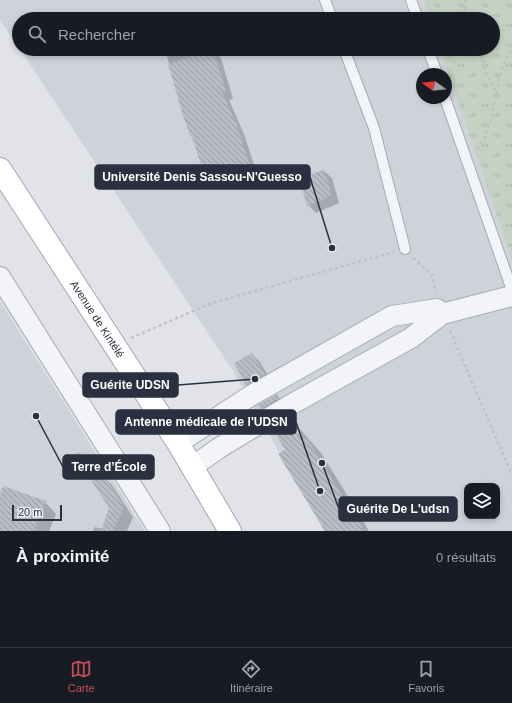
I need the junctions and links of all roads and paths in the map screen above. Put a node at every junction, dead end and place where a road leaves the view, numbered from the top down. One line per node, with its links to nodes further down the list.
1 (325, 0): 5 (lane)
2 (411, 0): 6 (lane)
3 (466, 0): 4 (path)
4 (465, 8): 7 (path); 8 (path)
5 (329, 12)
6 (415, 12)
7 (463, 12)
8 (466, 12)
9 (512, 46): 14 (path)
10 (347, 56): 18 (lane)
11 (431, 56): 13 (lane)
12 (481, 56): 14 (path)
13 (435, 68)
14 (497, 96): 16 (path)
15 (447, 104): 16 (lane)
16 (467, 162): 20 (lane)
17 (0, 169): 23 (main road, Avenue de Kintélé)
18 (405, 249): 22 (path); 23 (path)
19 (0, 276): 31 (street)
20 (512, 290)
21 (512, 296): 22 (street)
22 (442, 314): 25 (street); 27 (street); 29 (path)
23 (114, 346): 24 (main road, Avenue de Kintélé)
24 (164, 422): 25 (street); 26 (main road, Avenue de Kintélé)
25 (199, 430): 26 (street)
26 (178, 443): 28 (main road, Avenue de Kintélé)
27 (214, 452): 28 (street); 30 (street)
28 (192, 467): 30 (main road, Avenue de Kintélé)
29 (512, 475)
30 (205, 488): 32 (main road, Avenue de Kintélé)
31 (160, 531)
32 (230, 531)

